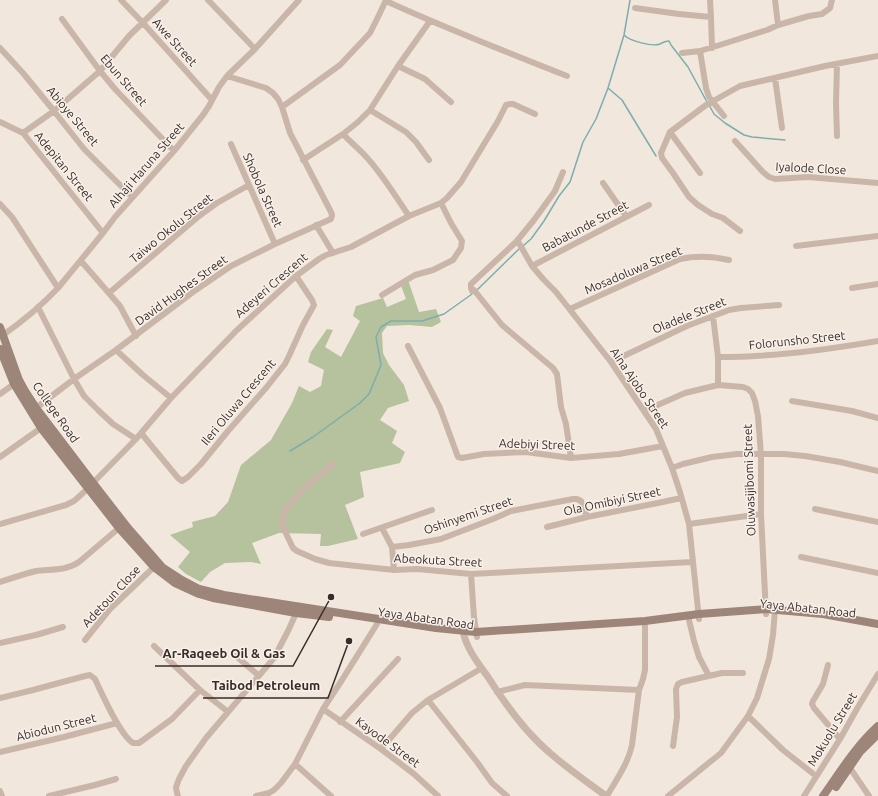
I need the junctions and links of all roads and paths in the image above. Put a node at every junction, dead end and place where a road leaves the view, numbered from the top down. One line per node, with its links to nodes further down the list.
1 (121, 0): 13 (street, Awe Street)
2 (166, 0): 13 (street)
3 (208, 0): 16 (street)
4 (299, 0): 16 (street, Alhaji Haruna Street)
5 (710, 0): 10 (street)
6 (775, 0): 14 (street)
7 (832, 0): 14 (street)
8 (386, 1): 12 (street); 30 (street)
9 (636, 8): 10 (street)
10 (711, 17): 17 (street)
11 (62, 19): 23 (street, Ebun Street)
12 (430, 21): 22 (street); 25 (street)
13 (143, 23): 23 (street); 27 (street, Awe Street)
14 (778, 25): 17 (street)
15 (0, 48): 32 (street, Abioye Street)
16 (255, 48): 24 (street, Alhaji Haruna Street)
17 (712, 48): 18 (street)
18 (700, 51): 19 (street); 29 (street)
19 (682, 53)
20 (878, 56): 21 (street)
21 (837, 64): 26 (street); 40 (street)
22 (398, 66): 28 (street); 31 (street)
23 (100, 71): 32 (street); 43 (street, Ebun Street)
24 (227, 76): 27 (street, Alhaji Haruna Street); 30 (street, David Hughes Street)
25 (567, 76)
26 (775, 78): 29 (street); 36 (street)
27 (212, 100): 43 (street, Alhaji Haruna Street)
28 (451, 102)
29 (710, 103): 34 (street); 37 (street)
30 (282, 107): 44 (street, David Hughes Street)
31 (370, 110): 39 (street); 45 (street)
32 (54, 111): 38 (street); 51 (street, Abioye Street)
33 (535, 114): 52 (street, Adeyeri Crescent)
34 (724, 116)
35 (0, 122): 38 (street, Adepitan Street)
36 (782, 128)
37 (670, 132): 47 (street); 58 (street)
38 (24, 133): 59 (street, Adepitan Street)
39 (343, 134): 44 (street); 55 (street)
40 (837, 136)
41 (735, 141): 49 (street, Iyalode Close)
42 (231, 144): 50 (street, Shobola Street)
43 (174, 151): 51 (street, Alhaji Haruna Street)
44 (303, 160): 57 (street, David Hughes Street)
45 (429, 160)
46 (563, 172): 61 (street)
47 (700, 173)
48 (603, 183): 56 (street)
49 (878, 183)
50 (249, 186): 62 (street, Shobola Street); 72 (street, Taiwo Okolu Street)
51 (132, 197): 59 (street, Alhaji Haruna Street)
52 (441, 203): 55 (street, Adeyeri Crescent); 73 (street)
53 (0, 204): 70 (street)
54 (649, 205): 56 (street, Babatunde Street)
55 (409, 216): 64 (street, Adeyeri Crescent)
56 (626, 216): 67 (street, Babatunde Street)
57 (316, 225): 62 (street, David Hughes Street); 64 (street)
58 (740, 231)
59 (104, 233): 66 (street, Alhaji Haruna Street)
60 (878, 236): 63 (street)
61 (517, 242): 67 (street, Aina Ajobo Street); 101 (street)
62 (275, 244): 79 (street, David Hughes Street)
63 (796, 246)
64 (332, 253): 68 (street, Adeyeri Crescent)
65 (730, 260): 76 (street, Mosadoluwa Street)
66 (81, 261): 70 (street, Alhaji Haruna Street); 72 (street)
67 (532, 266): 76 (street, Aina Ajobo Street)
68 (296, 276): 90 (street, Adeyeri Crescent); 96 (street, Ileri Oluwa Crescent)
69 (878, 284): 71 (street)
70 (58, 288): 75 (street, Alhaji Haruna Street)
71 (852, 288)
72 (109, 293): 79 (street)
73 (382, 295)
74 (779, 305): 77 (street, Oladele Street)
75 (38, 307): 78 (street, Alhaji Haruna Street); 86 (street)
76 (570, 309): 85 (street, Aina Ajobo Street)
77 (713, 316): 84 (street); 85 (street, Oladele Street)
78 (1, 332): 92 (main road, College Road)
79 (136, 336): 82 (street, David Hughes Street)
80 (878, 341): 84 (street, Folorunsho Street)
81 (408, 346): 101 (street, Adebiyi Street)
82 (116, 350): 86 (street, David Hughes Street); 90 (street)
83 (0, 351): 87 (main road, College Road)
84 (718, 357): 88 (street)
85 (611, 362): 93 (street, Aina Ajobo Street)
86 (74, 379): 92 (street, David Hughes Street); 97 (street)
87 (14, 384): 89 (street); 95 (main road, College Road)
88 (718, 385): 93 (street, Oluwasijibomi Street); 99 (street, Oluwasijibomi Street)
89 (0, 394)
90 (171, 398): 96 (street, Adeyeri Crescent)
91 (792, 401): 94 (street)
92 (36, 408): 105 (main road, College Road)
93 (644, 411): 98 (street, Aina Ajobo Street)
94 (878, 418)
95 (41, 428): 100 (street); 105 (main road, College Road)
96 (141, 433): 97 (street, Adeyeri Crescent)
97 (136, 439): 105 (street, Adeyeri Crescent)
98 (663, 446): 101 (street, Adebiyi Street); 103 (street, Aina Ajobo Street)
99 (761, 454): 103 (street); 104 (street); 109 (street, Oluwasijibomi Street)
100 (0, 457)
101 (571, 458)
102 (332, 464): 122 (street, Abeokuta Street)
103 (672, 468): 106 (street, Aina Ajobo Street)
104 (878, 471)
105 (90, 485): 112 (street, Adeyeri Crescent); 115 (main road, Yaya Abatan Road); 135 (main road, Yaya Abatan Road)
106 (681, 498): 110 (street, Ola Omibiyi Street); 113 (street, Aina Ajobo Street)
107 (815, 509): 111 (street)
108 (432, 510): 116 (street)
109 (761, 514): 113 (street); 126 (street, Oluwasijibomi Street)
110 (587, 517): 114 (street, Ola Omibiyi Street); 118 (street, Oshinyemi Street)
111 (878, 522)
112 (0, 524)
113 (689, 524): 120 (street, Aina Ajobo Street)
114 (547, 527)
115 (119, 528): 121 (main road, Yaya Abatan Road); 125 (street)
116 (382, 528): 117 (street); 118 (street)
117 (364, 534)
118 (392, 547): 122 (street)
119 (801, 557): 123 (street)
120 (692, 562): 124 (street, Abeokuta Street); 128 (street, Aina Ajobo Street)
121 (154, 567): 127 (main road, Yaya Abatan Road); 137 (street, Adetoun Close)
122 (394, 570): 124 (street, Abeokuta Street)
123 (878, 573)
124 (471, 574): 136 (street)
125 (0, 582)
126 (770, 612): 128 (main road, Yaya Abatan Road); 132 (main road, Yaya Abatan Road); 134 (main road, Yaya Abatan Road); 155 (street, Oluwasijibomi Street)
127 (296, 613): 130 (main road, Yaya Abatan Road); 146 (street)
128 (699, 616): 129 (main road, Yaya Abatan Road); 136 (main road, Yaya Abatan Road)
129 (689, 620): 131 (main road, Yaya Abatan Road); 147 (street)
130 (377, 624): 135 (main road, Yaya Abatan Road); 153 (street)
131 (645, 624): 136 (main road, Yaya Abatan Road); 149 (street)
132 (878, 624)
133 (63, 627): 138 (street)
134 (878, 629)
135 (464, 634): 136 (main road, Yaya Abatan Road); 143 (street)
136 (477, 635)
137 (86, 640)
138 (0, 642)
139 (154, 646): 148 (street)
140 (236, 656): 146 (street)
141 (398, 660): 156 (street)
142 (828, 666): 160 (street)
143 (482, 668): 150 (street); 152 (street)
144 (743, 673): 147 (street)
145 (878, 674): 160 (street, Mokuolu Street)
146 (258, 675): 154 (street)
147 (709, 676): 161 (street)
148 (200, 690): 154 (street); 157 (street)
149 (639, 690): 150 (street); 176 (street)
150 (497, 692): 176 (street)
151 (0, 698): 157 (street)
152 (428, 700): 162 (street); 175 (street)
153 (322, 709): 156 (street, Kayode Street); 164 (street)
154 (227, 712): 171 (street)
155 (748, 716): 166 (street); 177 (street, Oluwasijibomi Street)
156 (340, 722): 162 (street, Kayode Street)
157 (117, 723): 163 (street, Abiodun Street)
158 (878, 726): 165 (main road)
159 (878, 734): 165 (main road)
160 (840, 739): 166 (street, Mokuolu Street)
161 (673, 746)
162 (381, 749): 174 (street, Kayode Street)
163 (0, 752)
164 (295, 764): 172 (street); 173 (street)
165 (848, 765): 179 (main road); 180 (main road); 181 (street)
166 (816, 776): 178 (street, Mokuolu Street)
167 (116, 779): 170 (street)
168 (0, 790): 169 (street)
169 (2, 796)
170 (49, 796)
171 (178, 796)
172 (256, 796)
173 (331, 796)
174 (438, 796)
175 (507, 796)
176 (606, 796)
177 (668, 796)
178 (804, 796)
179 (823, 796)
180 (830, 796)
181 (869, 796)

